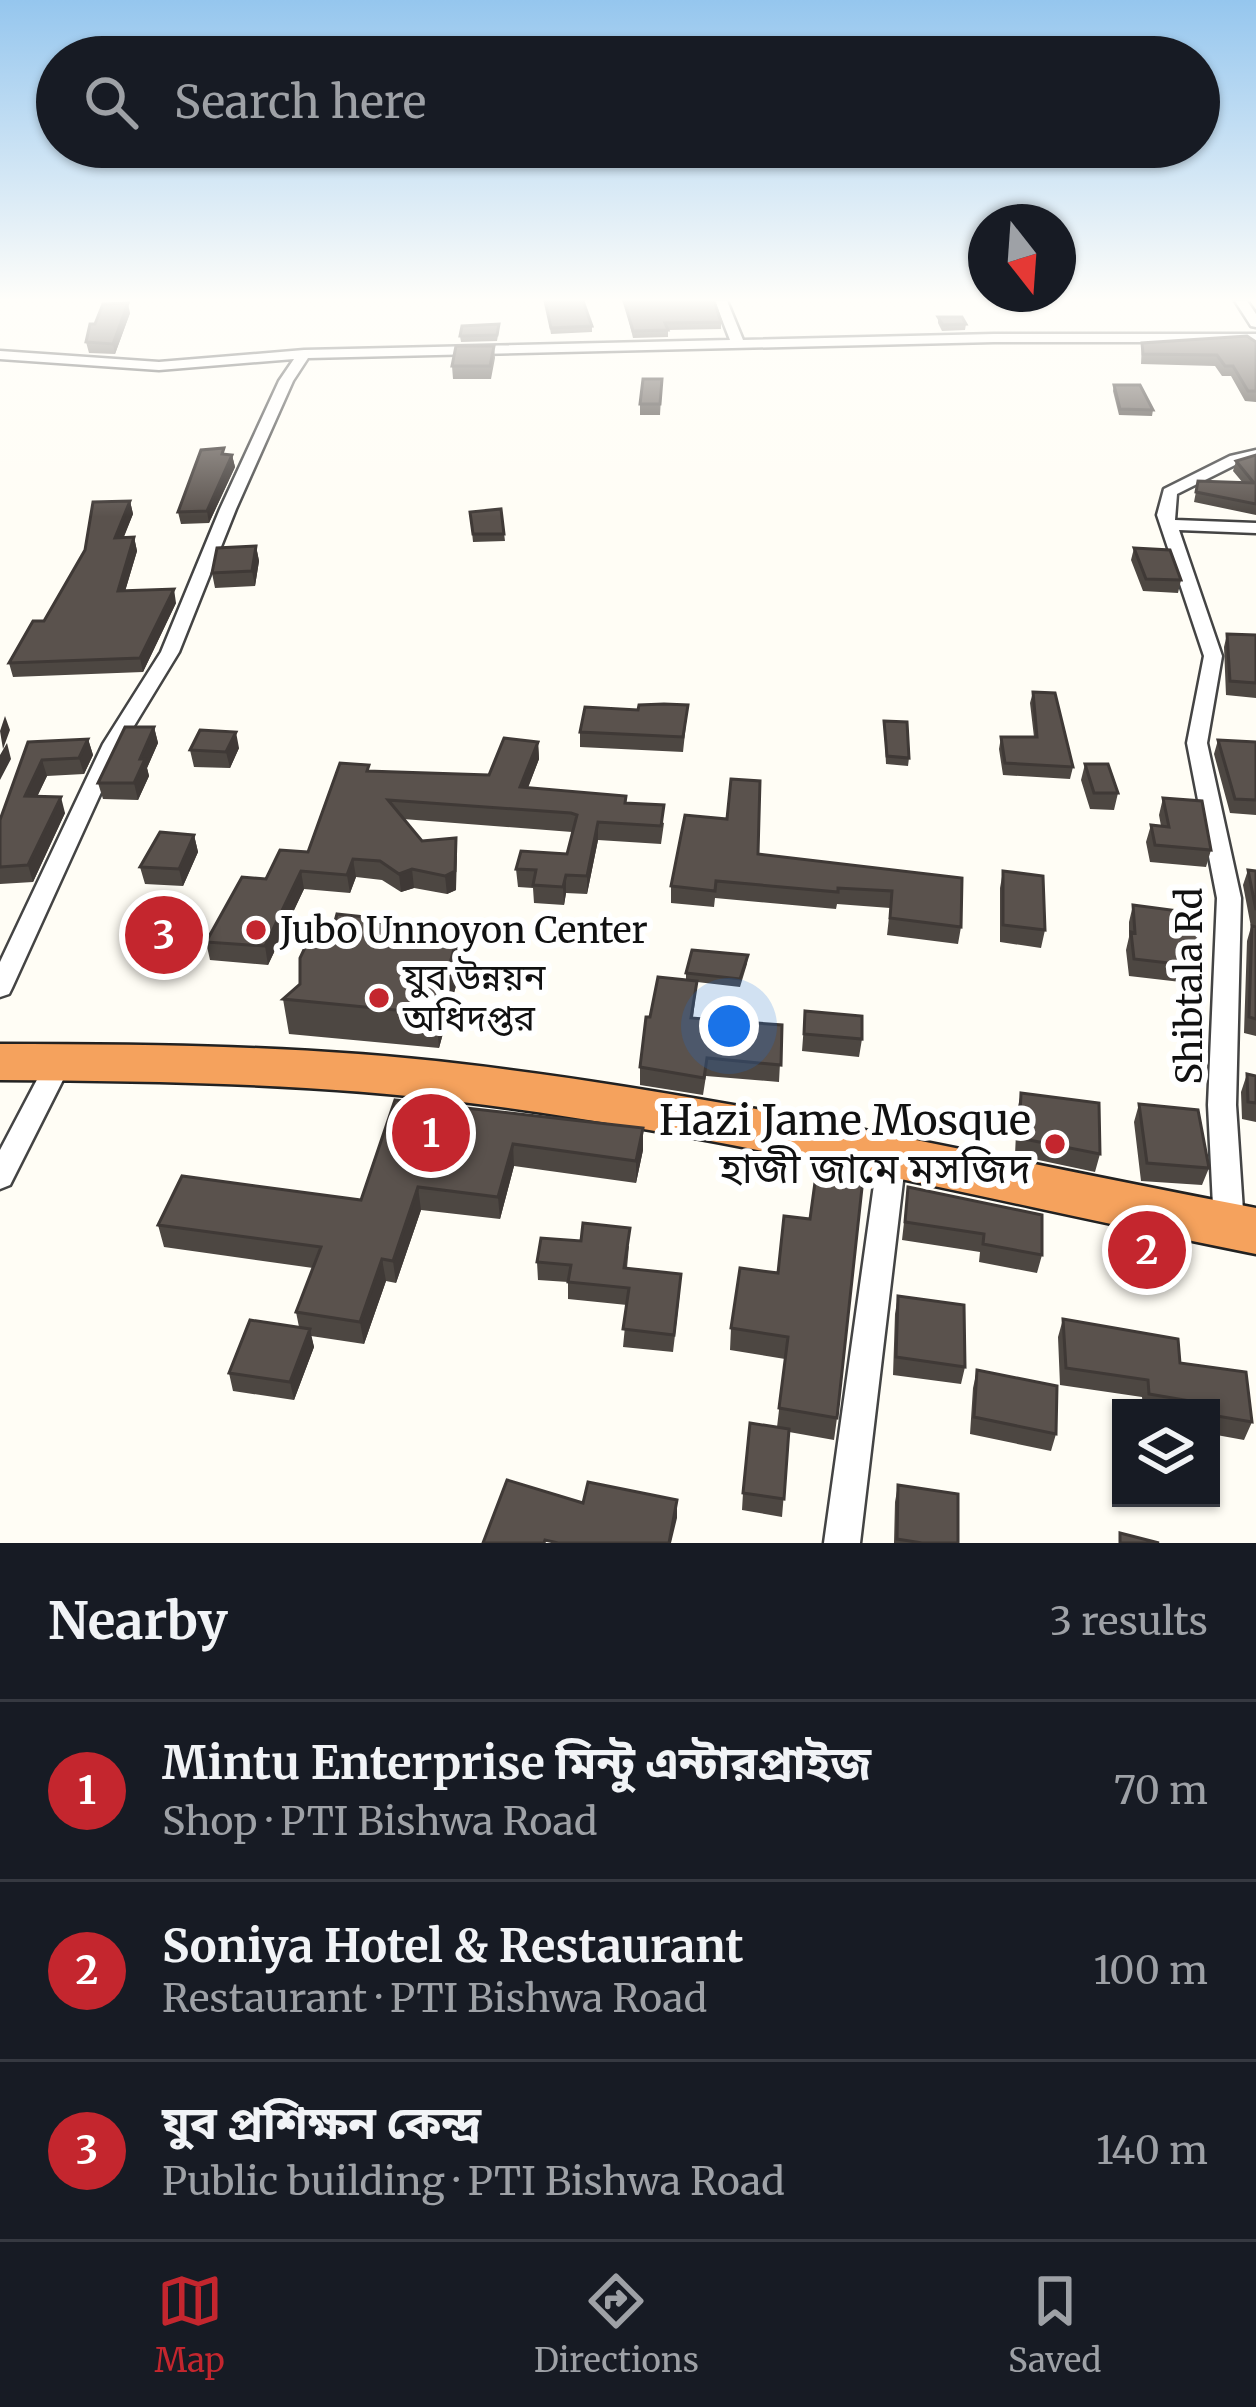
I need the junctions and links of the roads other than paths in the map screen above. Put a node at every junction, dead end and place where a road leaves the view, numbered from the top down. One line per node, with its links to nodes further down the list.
1 (291, 373): 5 (street)
2 (1256, 454): 3 (street)
3 (1168, 525): 4 (street); 10 (street, Shibtala Rd)
4 (1256, 528)
5 (0, 988)
6 (0, 1062): 7 (highway)
7 (59, 1062): 8 (highway); 9 (street)
8 (892, 1156): 10 (highway); 11 (street)
9 (0, 1177)
10 (1243, 1229)
11 (842, 1543)

